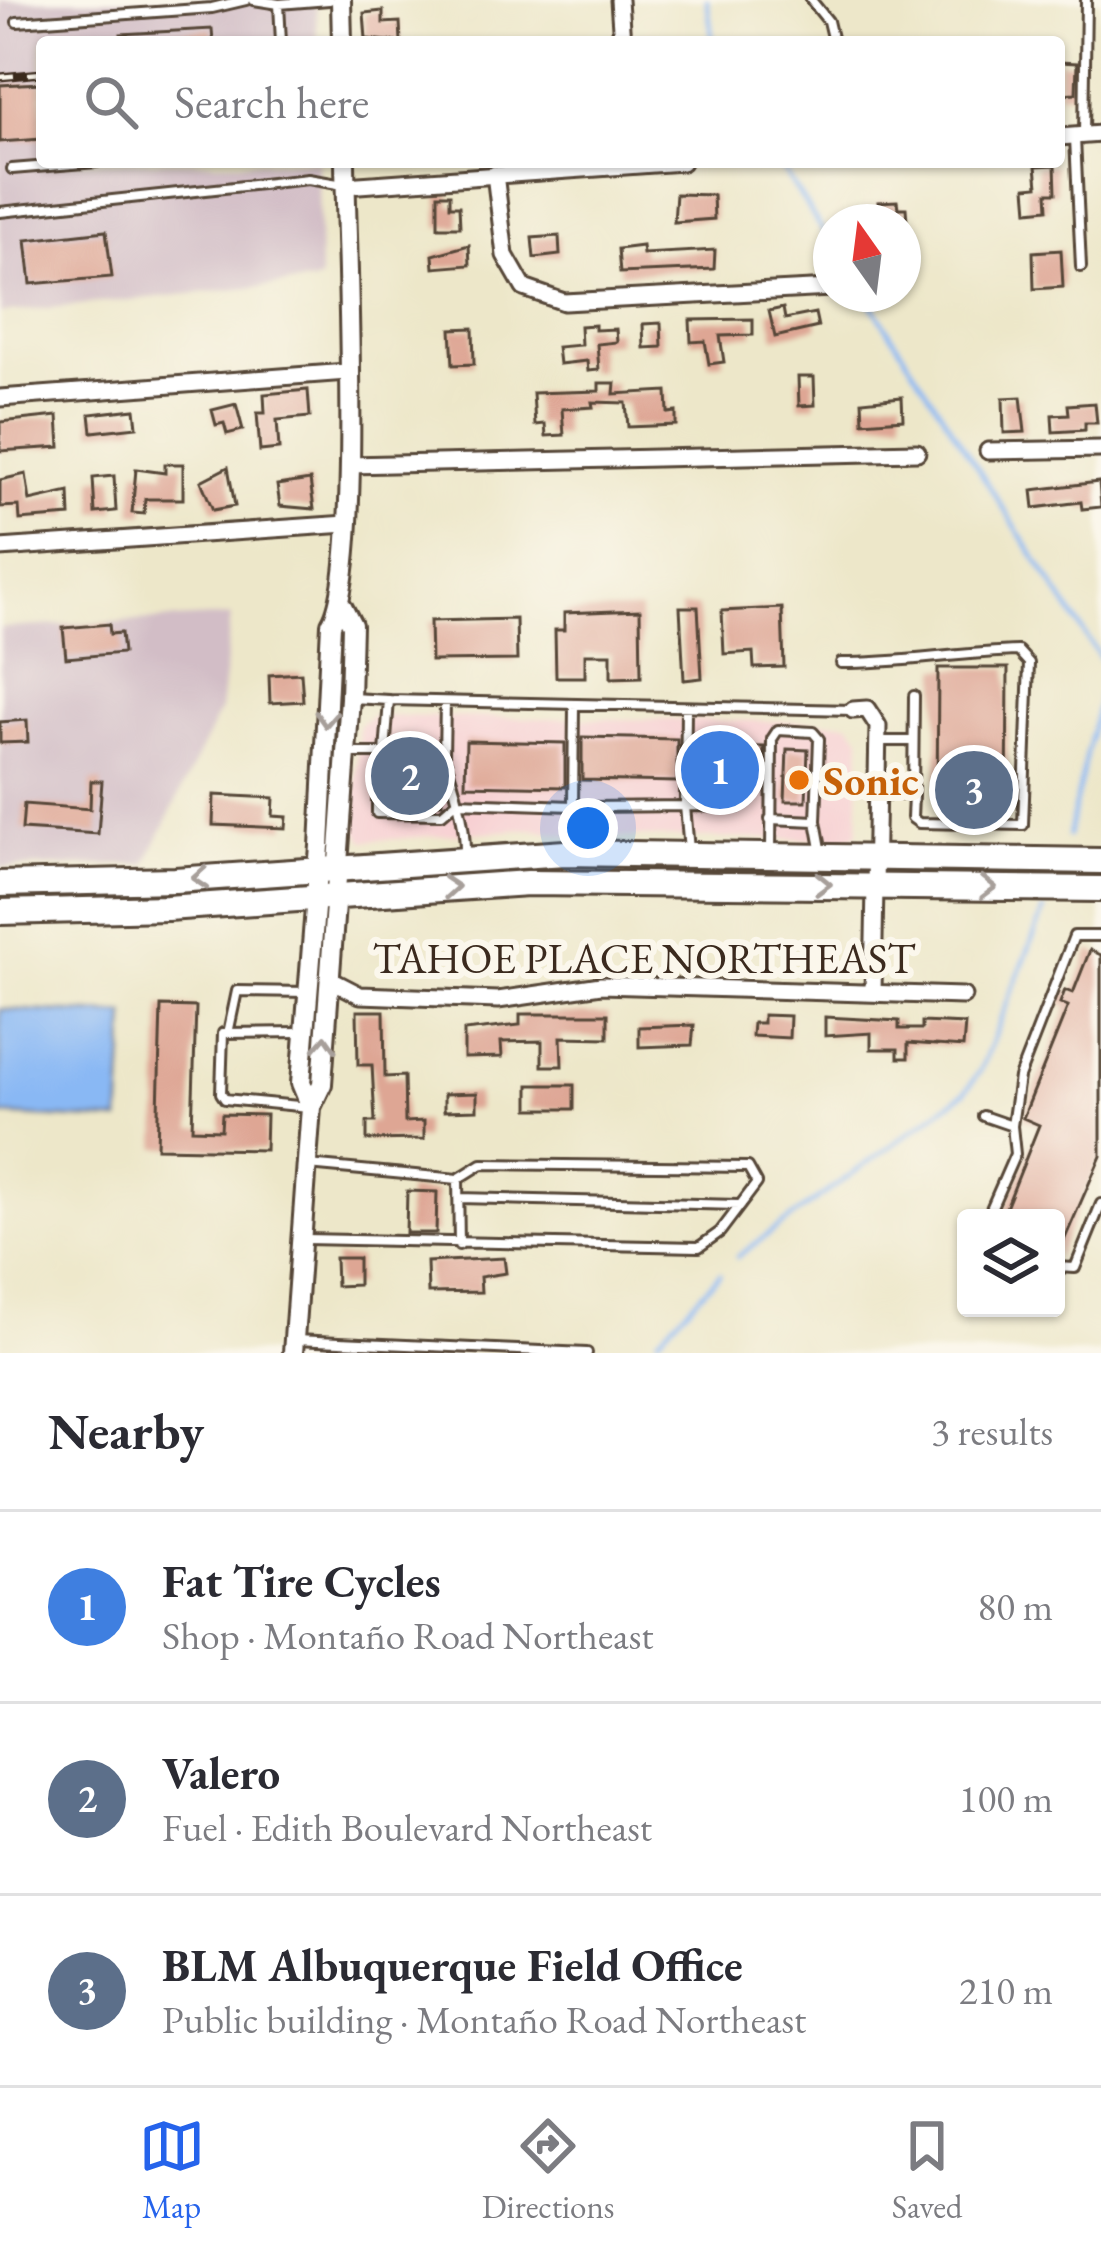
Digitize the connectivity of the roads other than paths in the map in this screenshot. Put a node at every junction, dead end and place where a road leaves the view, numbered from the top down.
1 (250, 0) edge
2 (329, 0) edge
3 (341, 0) edge
4 (619, 0) edge
5 (811, 0) edge
6 (1086, 0) edge
7 (279, 4) junction
8 (17, 22) dead end
9 (281, 36) edge
10 (342, 36) edge
11 (622, 36) edge
12 (832, 36) edge
13 (1080, 136) edge
14 (36, 167) edge
15 (344, 168) edge
16 (578, 168) edge
17 (12, 169) dead end
18 (495, 174) junction
19 (345, 186) junction
20 (0, 212) edge
21 (1081, 267) dead end
22 (813, 289) edge
23 (346, 372) junction
24 (0, 398) edge
25 (1101, 448) edge
26 (988, 451) dead end
27 (917, 452) dead end
28 (349, 465) junction
29 (347, 524) junction
30 (0, 548) edge
31 (342, 606) junction
32 (841, 663) dead end
33 (914, 696) dead end
34 (350, 698) junction
35 (388, 700) junction
36 (445, 702) junction
37 (574, 705) junction
38 (686, 707) junction
39 (853, 710) joint
40 (879, 741) junction
41 (914, 741) junction
42 (347, 753) junction
43 (385, 754) junction
44 (444, 756) junction
45 (878, 795) junction
46 (913, 795) junction
47 (456, 802) junction
48 (685, 806) junction
49 (738, 807) dead end
50 (770, 819) junction
51 (815, 821) junction
52 (590, 853) junction
53 (688, 854) junction
54 (771, 855) junction
55 (822, 856) junction
56 (465, 857) junction
57 (876, 857) junction
58 (1101, 861) edge
59 (327, 868) junction
60 (110, 883) junction
61 (0, 884) edge
62 (876, 885) junction
63 (1101, 889) edge
64 (324, 897) junction
65 (110, 911) junction
66 (0, 912) edge
67 (1101, 936) edge
68 (329, 979) junction
69 (308, 992) junction
70 (873, 993) junction
71 (963, 996) dead end
72 (229, 1029) junction
73 (305, 1032) junction
74 (311, 1107) junction
75 (983, 1116) dead end
76 (1012, 1126) junction
77 (307, 1165) junction
78 (458, 1179) junction
79 (459, 1198) junction
80 (1101, 1204) edge
81 (740, 1205) junction
82 (991, 1209) edge
83 (301, 1239) junction
84 (459, 1245) junction
85 (1065, 1267) edge
86 (293, 1346) edge
87 (587, 1353) edge

1 - 7 lane
1 - 8 lane
2 - 7 lane
3 - 10 street
4 - 11 street
5 - 12 lane
6 - 13 lane
7 - 9 lane
13 - 21 lane
14 - 17 lane
15 - 19 street
16 - 18 street
18 - 19 street
18 - 22 street
19 - 20 lane
19 - 23 street
23 - 24 street
23 - 28 street
25 - 26 street
27 - 28 street
28 - 29 street
29 - 30 street
29 - 31 street
31 - 34 street
31 -> 59 street
32 - 46 lane
33 - 41 lane
34 - 35 lane
34 - 42 street
35 - 36 lane
35 - 43 lane
36 - 37 lane
36 - 44 lane
37 - 38 lane
37 - 47 lane
38 - 39 lane
38 - 48 lane
39 - 40 street
40 - 41 lane
40 - 45 street
41 - 46 lane
42 - 43 lane
42 - 59 street
43 - 44 lane
43 - 47 lane
44 - 47 lane
45 - 46 lane
45 - 57 street
47 - 56 lane
48 - 49 lane
48 - 52 lane
48 - 53 lane
50 - 51 lane
50 - 51 lane
50 - 54 lane
51 - 55 lane
52 - 53 main road
52 - 56 main road
53 - 54 main road
54 - 55 main road
55 - 57 main road
56 - 59 main road
57 - 58 main road
57 - 62 street
59 -> 60 main road
59 - 64 street
60 - 61 main road
60 - 65 lane
62 -> 63 main road
64 -> 62 main road
62 - 70 street
64 - 65 main road
64 - 68 street
64 - 69 street
65 - 66 main road
67 - 76 lane
68 - 70 street, TAHOE PLACE NORTHEAST
74 -> 68 street
69 - 72 lane
69 - 73 street
70 - 71 street, TAHOE PLACE NORTHEAST
72 - 73 lane
72 - 74 lane
73 - 74 street
74 - 77 street
75 - 76 lane
76 - 82 lane
77 - 78 lane
77 - 83 street
78 - 79 lane
78 - 81 lane
79 - 81 lane
79 - 84 lane
80 - 85 lane
81 - 84 lane
83 - 84 lane
83 - 86 street
86 - 87 lane

